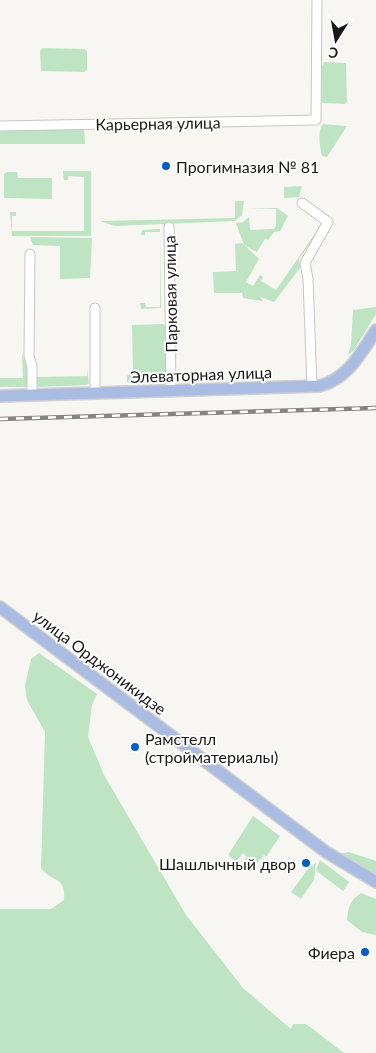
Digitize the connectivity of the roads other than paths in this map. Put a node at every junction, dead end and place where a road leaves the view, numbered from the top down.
1 (317, 0) edge
2 (0, 126) edge
3 (302, 203) dead end
4 (169, 227) dead end
5 (30, 254) dead end
6 (95, 308) dead end
7 (376, 330) edge
8 (312, 387) junction
9 (171, 391) junction
10 (95, 393) junction
11 (32, 395) junction
12 (0, 396) edge
13 (0, 607) edge
14 (376, 882) edge

1 - 2 street, Карьерная улица
3 - 8 street
4 - 9 street, Парковая улица
5 - 11 street
6 - 10 street
7 - 8 main road, Элеваторная улица
8 - 9 main road, Элеваторная улица
9 - 10 main road, Элеваторная улица
10 - 11 main road, Элеваторная улица
11 - 12 main road, Элеваторная улица
13 - 14 main road, улица Орджоникидзе

